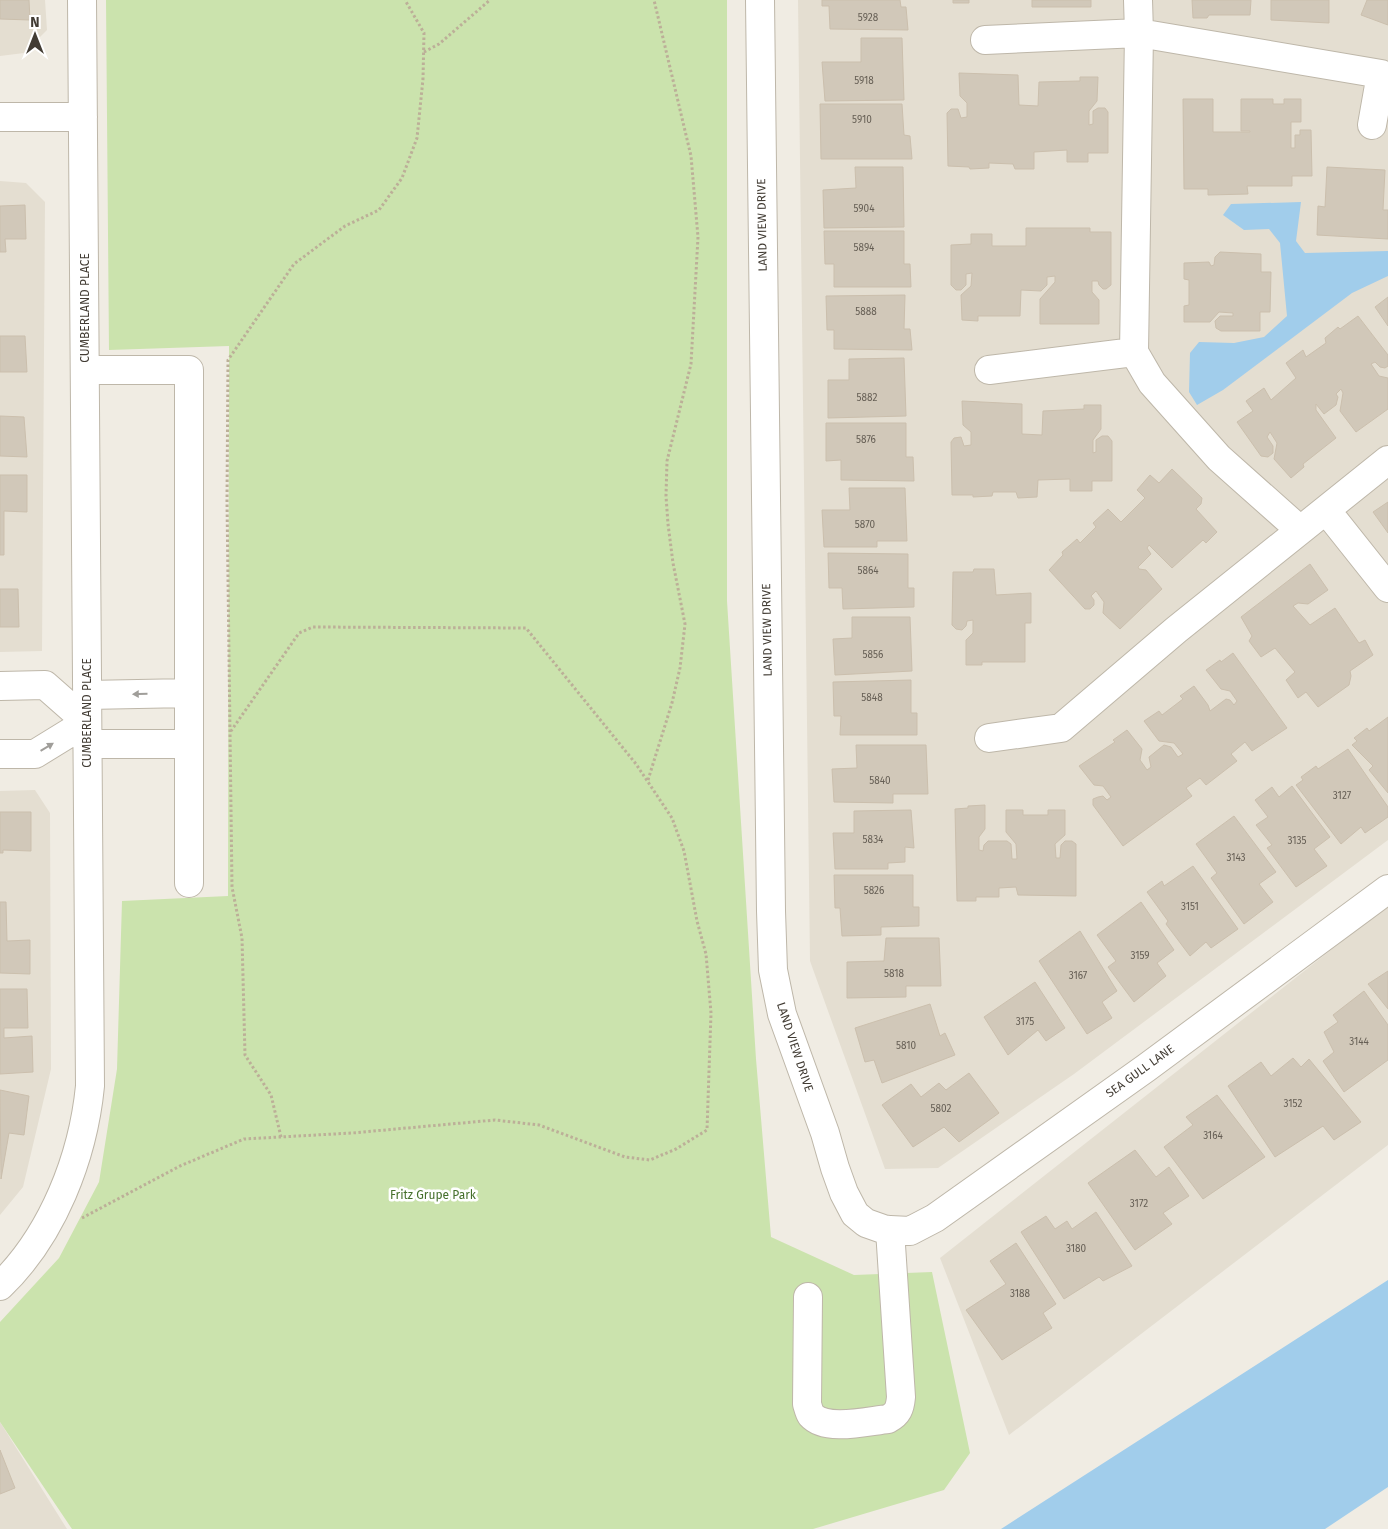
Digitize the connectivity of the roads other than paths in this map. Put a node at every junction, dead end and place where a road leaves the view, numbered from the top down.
1 (82, 0) edge
2 (760, 0) edge
3 (1138, 0) edge
4 (1139, 33) junction
5 (985, 40) dead end
6 (0, 117) edge
7 (83, 117) junction
8 (1372, 125) dead end
9 (1134, 352) junction
10 (85, 370) junction
11 (989, 370) dead end
12 (1388, 460) edge
13 (1326, 510) junction
14 (1300, 530) junction
15 (1388, 588) edge
16 (0, 686) edge
17 (189, 693) junction
18 (87, 695) junction
19 (87, 733) junction
20 (989, 738) dead end
21 (189, 744) junction
22 (0, 754) edge
23 (190, 883) dead end
24 (1388, 889) edge
25 (886, 1230) junction
26 (0, 1286) edge
27 (808, 1297) dead end

1 - 7 street, CUMBERLAND PLACE
2 - 25 street, LAND VIEW DRIVE
3 - 4 street
4 - 5 street
4 - 8 street
4 - 9 street
6 - 7 street
7 - 10 street, CUMBERLAND PLACE
9 - 11 street
9 - 14 street
10 - 17 street
10 - 18 street, CUMBERLAND PLACE
12 - 13 street
13 - 14 street
13 - 15 street
14 - 20 street
16 - 19 street
17 -> 18 street
17 - 21 street
18 - 19 street, CUMBERLAND PLACE
19 - 21 street
22 -> 19 street
19 - 26 street, CUMBERLAND PLACE
21 - 23 street
24 - 25 street, SEA GULL LANE
25 - 27 street

